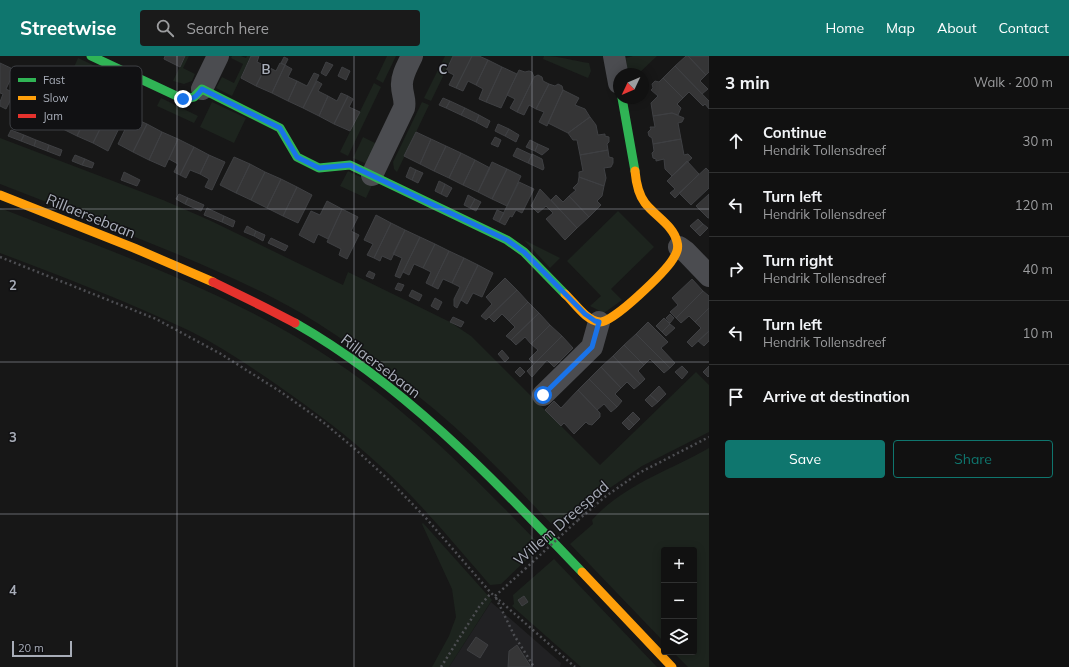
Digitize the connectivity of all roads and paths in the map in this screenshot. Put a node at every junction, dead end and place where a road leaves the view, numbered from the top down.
1 (92, 56) edge
2 (218, 56) edge
3 (412, 56) edge
4 (614, 56) edge
5 (113, 66) edge
6 (616, 68) edge
7 (142, 80) edge
8 (202, 89) junction
9 (623, 104) edge
10 (372, 175) junction
11 (0, 195) edge
12 (679, 247) junction
13 (0, 257) edge
14 (709, 276) edge
15 (599, 322) junction
16 (543, 395) dead end
17 (709, 437) edge
18 (491, 593) junction
19 (495, 596) junction
20 (441, 667) edge
21 (534, 667) edge
22 (575, 667) edge
23 (672, 667) edge

1 - 5 street
2 - 8 street
3 - 10 street
4 - 6 street
7 - 8 street
8 - 10 street
9 - 12 street
10 - 15 street
11 - 23 street, Rillaersebaan
12 - 14 street
12 - 15 street
13 - 18 path
15 - 16 street
17 - 19 path, Willem Dreespad, bridge
18 - 19 path
18 - 20 path
19 - 21 path
19 - 22 path

